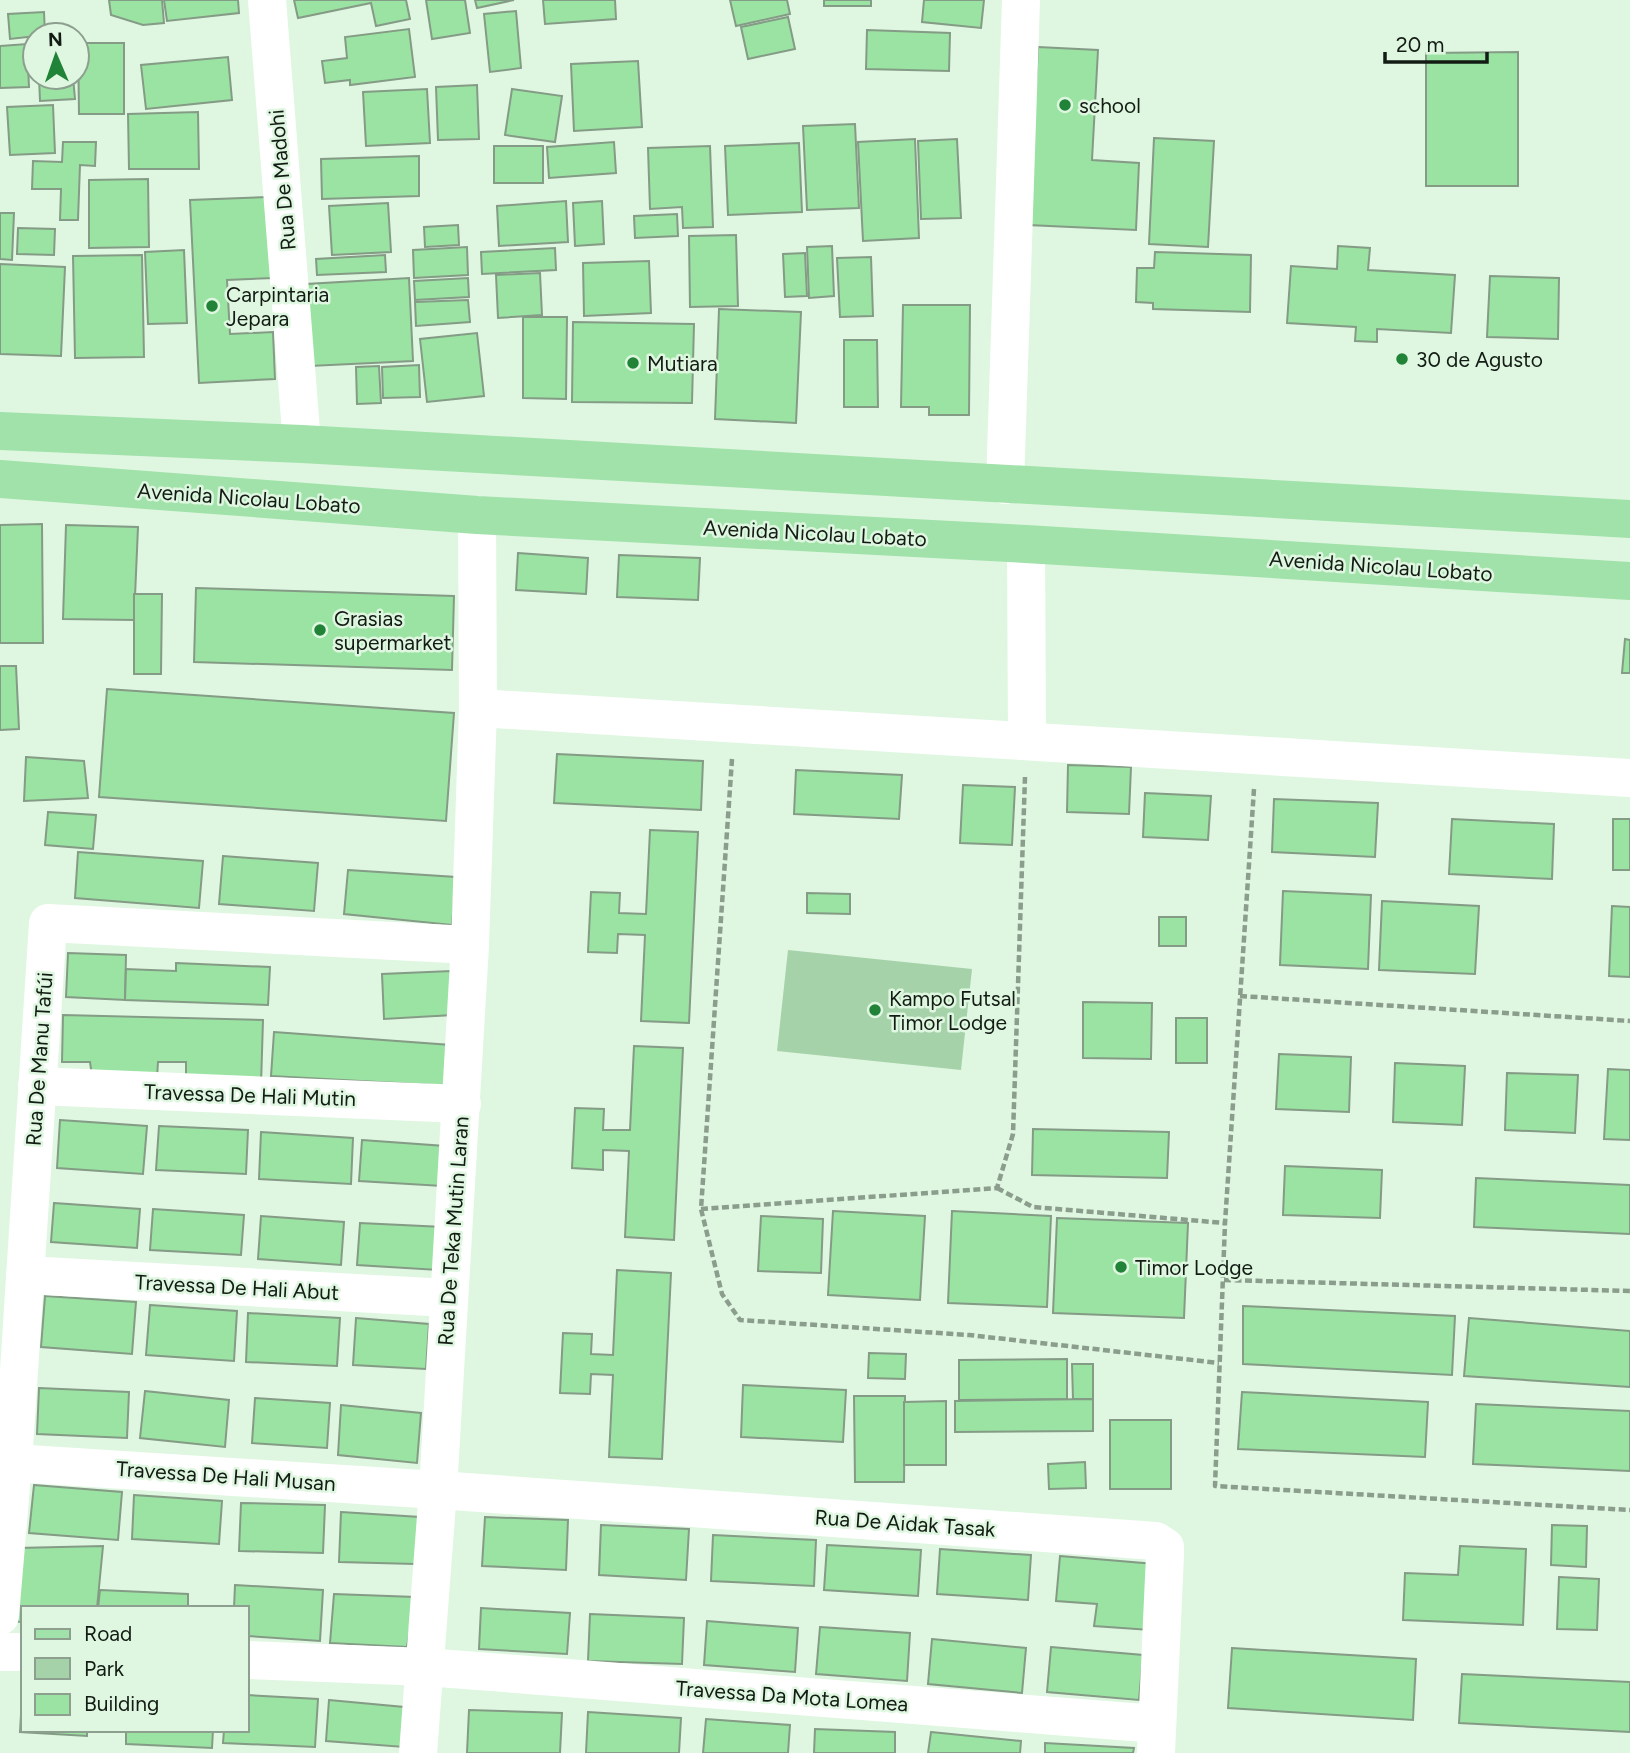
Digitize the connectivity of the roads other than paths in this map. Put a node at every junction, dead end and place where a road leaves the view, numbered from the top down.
1 (267, 0) edge
2 (1021, 0) edge
3 (0, 431) edge
4 (302, 444) junction
5 (0, 480) edge
6 (1005, 485) junction
7 (477, 515) junction
8 (1630, 519) edge
9 (1026, 544) junction
10 (1630, 582) edge
11 (478, 708) junction
12 (1027, 741) junction
13 (1630, 778) edge
14 (470, 946) junction
15 (37, 1086) junction
16 (462, 1104) junction
17 (25, 1275) junction
18 (448, 1298) junction
19 (13, 1463) junction
20 (438, 1490) junction
21 (0, 1616) edge
22 (0, 1651) edge
23 (21, 1652) edge
24 (248, 1660) edge
25 (426, 1667) junction
26 (1157, 1739) edge
27 (418, 1753) edge

1 - 4 street, Rua De Madohi
2 - 6 street
3 - 4 main road
4 - 6 main road
5 - 7 main road, Avenida Nicolau Lobato
6 - 8 main road
7 - 9 main road, Avenida Nicolau Lobato
7 - 11 street, Rua De Teka Mutin Laran
9 - 10 main road, Avenida Nicolau Lobato
9 - 12 street
11 - 12 street
11 - 14 street, Rua De Teka Mutin Laran
12 - 13 street
14 - 15 street, Rua De Manu Tafúi
14 - 16 street, Rua De Teka Mutin Laran
15 - 16 street, Travessa De Hali Mutin
15 - 17 street, Rua De Manu Tafúi
16 - 18 street, Rua De Teka Mutin Laran
17 - 18 street, Travessa De Hali Abut
17 - 19 street, Rua De Manu Tafúi
18 - 20 street, Rua De Teka Mutin Laran
19 - 20 street, Travessa De Hali Musan
19 - 21 street, Rua De Manu Tafúi
20 - 25 street, Rua De Teka Mutin Laran
20 - 26 street, Rua De Aidak Tasak
22 - 23 street
24 - 25 street, Travessa Da Mota Lomea
25 - 26 street, Travessa Da Mota Lomea
25 - 27 street, Rua De Teka Mutin Laran

